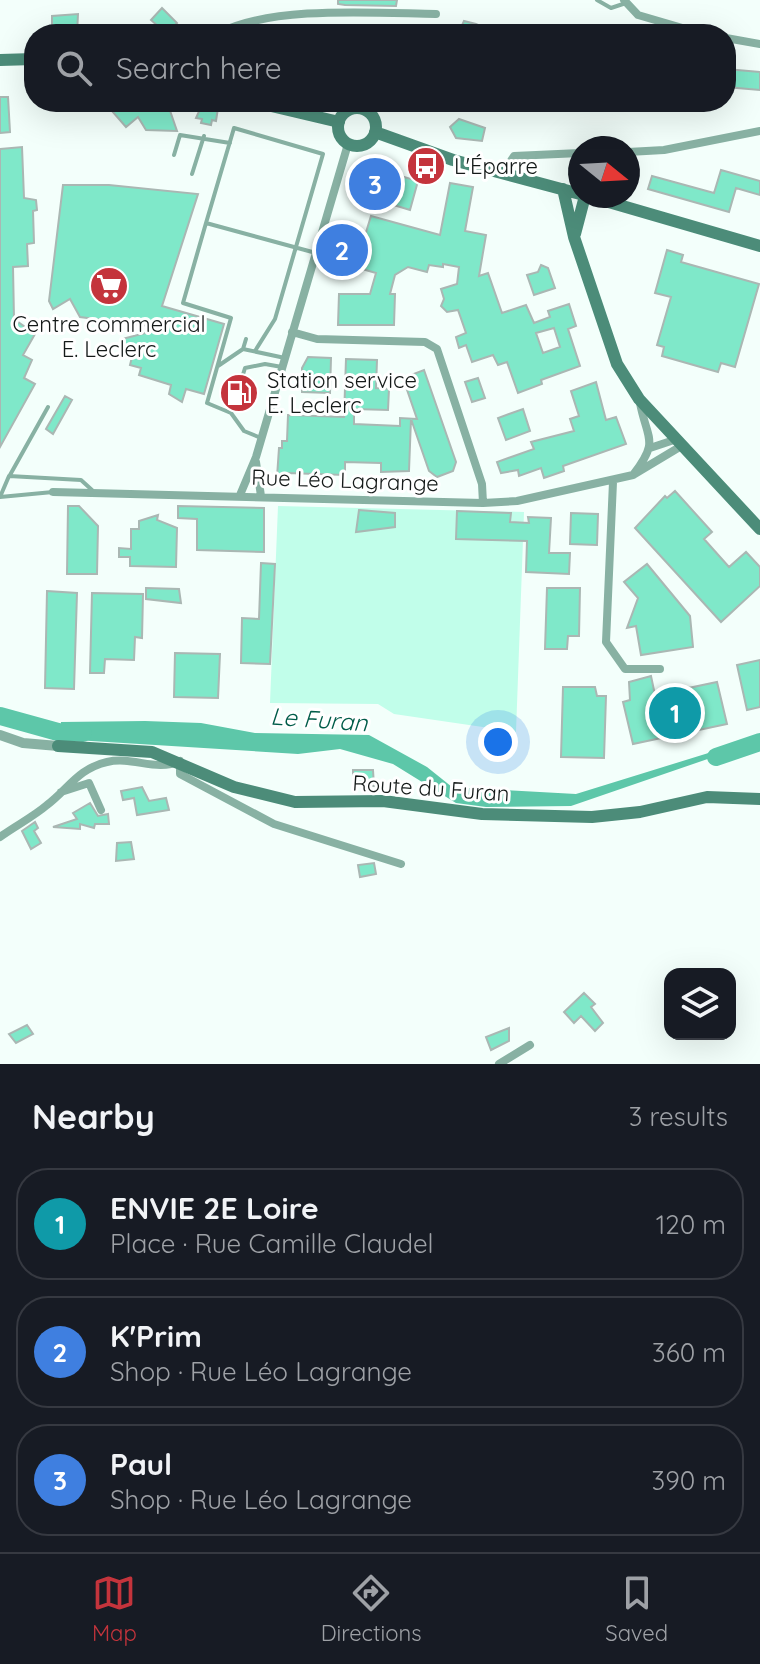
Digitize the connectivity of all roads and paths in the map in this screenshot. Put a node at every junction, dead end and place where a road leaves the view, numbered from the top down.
1 (597, 0) edge
2 (625, 1) edge
3 (436, 14) dead end
4 (252, 24) edge
5 (663, 24) edge
6 (736, 40) edge
7 (760, 44) edge
8 (24, 59) edge
9 (0, 60) edge
10 (297, 112) edge
11 (345, 112) edge
12 (368, 112) edge
13 (339, 122) junction
14 (760, 131) edge
15 (375, 132) junction
16 (204, 136) junction
17 (230, 143) junction
18 (348, 144) junction
19 (640, 151) edge
20 (568, 154) edge
21 (174, 155) dead end
22 (504, 172) junction
23 (192, 174) dead end
24 (563, 189) junction
25 (568, 190) edge
26 (581, 208) edge
27 (629, 208) edge
28 (206, 223) junction
29 (574, 237) junction
30 (760, 246) edge
31 (296, 247) junction
32 (316, 253) junction
33 (292, 332) junction
34 (246, 339) dead end
35 (243, 349) junction
36 (255, 351) junction
37 (283, 362) junction
38 (218, 366) junction
39 (639, 399) junction
40 (48, 407) dead end
41 (231, 413) junction
42 (261, 438) junction
43 (680, 442) junction
44 (650, 448) junction
45 (256, 457) junction
46 (633, 475) junction
47 (9, 476) junction
48 (613, 482) junction
49 (92, 490) junction
50 (53, 492) joint
51 (240, 495) junction
52 (261, 496) junction
53 (0, 497) edge
54 (483, 503) junction
55 (760, 529) edge
56 (660, 669) dead end
57 (0, 735) edge
58 (58, 746) joint
59 (180, 761) junction
60 (60, 792) junction
61 (760, 799) edge
62 (101, 810) dead end
63 (0, 837) edge
64 (401, 864) dead end
65 (530, 1045) dead end
66 (499, 1064) edge

1 - 2 lane
2 - 5 street
3 - 4 street
6 - 7 street
8 - 9 main road
10 - 13 main road
11 - 13 main road
12 - 15 main road
13 - 18 main road
14 - 19 street
15 - 18 main road
15 - 22 main road
16 - 17 lane
16 - 21 lane
16 - 23 lane
17 - 28 lane
17 - 31 lane
18 - 32 street, Rue Léo Lagrange
20 - 22 street
22 - 24 main road
24 - 25 main road
24 - 29 main road
26 - 29 main road
27 - 30 main road
28 - 31 lane
28 - 38 lane
29 - 39 main road
31 - 32 lane
31 - 36 lane
32 - 33 street, Rue Léo Lagrange
33 - 37 street, Rue Léo Lagrange
33 - 54 street
34 - 35 lane
35 - 36 lane
35 - 38 lane
36 - 37 lane
37 - 41 lane
37 - 42 street, Rue Léo Lagrange
38 - 41 lane
39 - 43 main road
39 - 44 street
40 - 47 lane
41 - 42 lane
42 - 45 street, Rue Léo Lagrange
43 - 44 street
43 - 46 street, Rue Léo Lagrange
43 - 55 main road
44 - 46 street
45 - 51 street
45 - 52 street
46 - 48 street, Rue Léo Lagrange
47 - 49 lane
47 - 53 lane
48 - 54 street, Rue Léo Lagrange
48 - 56 street
49 - 50 street, Rue Léo Lagrange
49 - 51 street, Rue Léo Lagrange
50 - 53 lane
51 - 52 street, Rue Léo Lagrange
52 - 54 street, Rue Léo Lagrange
57 - 58 street
58 - 59 main road, Route du Furan
59 - 60 street
59 - 61 main road, Route du Furan
59 - 64 street
60 - 62 street
60 - 63 street
65 - 66 street

